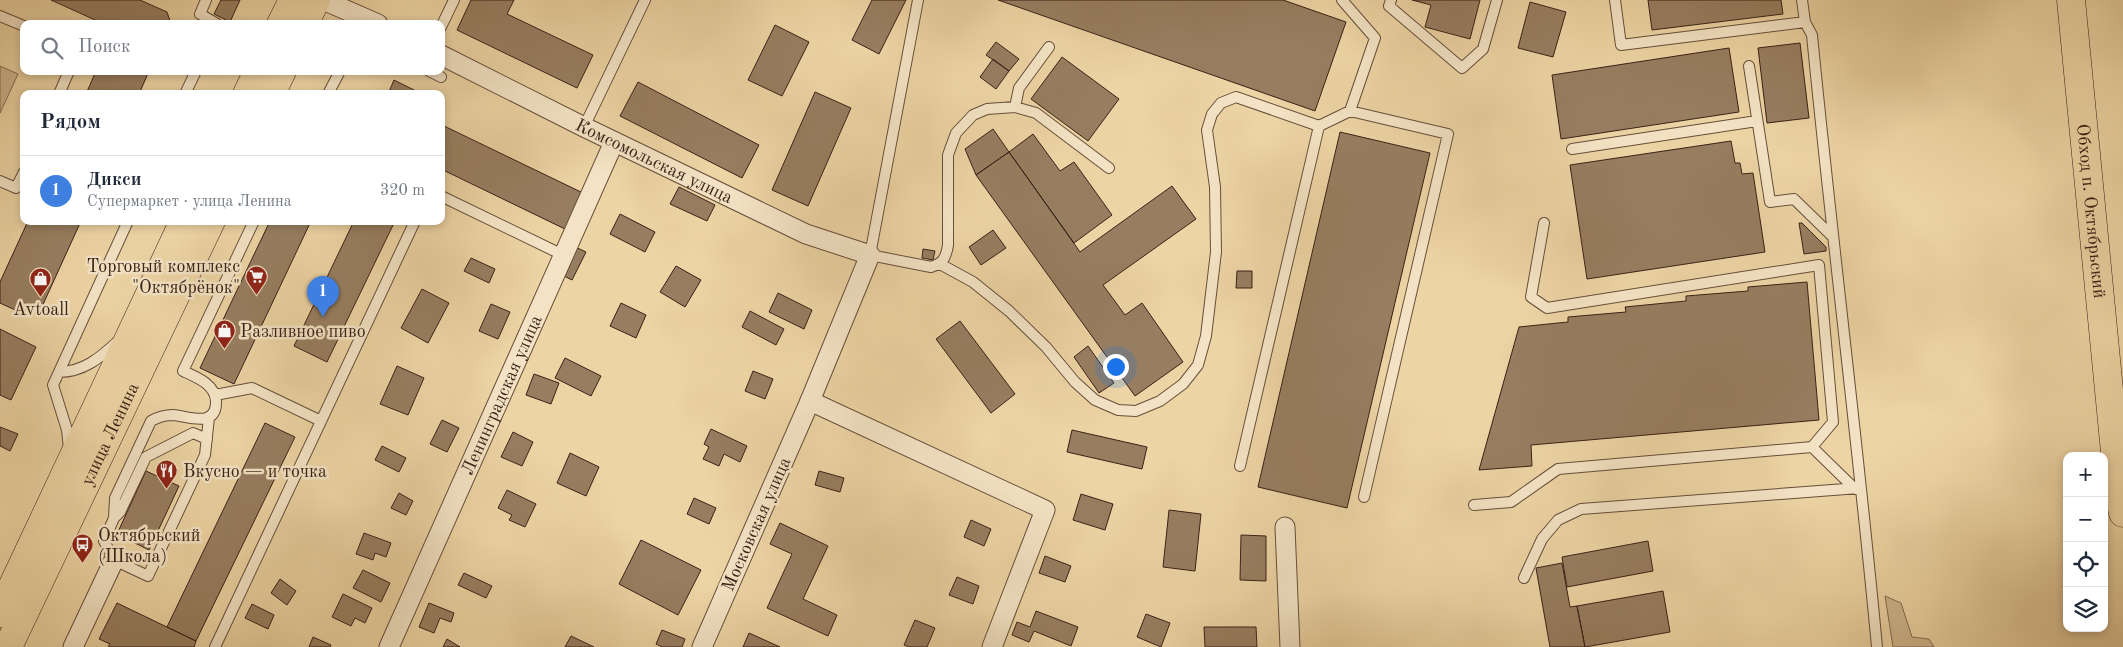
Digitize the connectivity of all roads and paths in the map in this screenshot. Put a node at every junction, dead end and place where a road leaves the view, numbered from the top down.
1 (206, 0) edge
2 (292, 0) edge
3 (316, 0) edge
4 (323, 0) edge
5 (454, 0) edge
6 (644, 0) edge
7 (918, 0) edge
8 (1342, 0) edge
9 (1391, 0) edge
10 (1497, 0) edge
11 (1615, 0) edge
12 (1802, 0) edge
13 (2072, 0) edge
14 (0, 16) edge
15 (210, 20) edge
16 (283, 20) edge
17 (306, 20) edge
18 (365, 20) edge
19 (444, 20) edge
20 (1805, 22) junction
21 (20, 24) edge
22 (1049, 47) dead end
23 (445, 57) edge
24 (1749, 66) dead end
25 (67, 75) edge
26 (194, 75) edge
27 (256, 75) edge
28 (280, 75) edge
29 (338, 75) edge
30 (437, 75) edge
31 (441, 77) dead end
32 (61, 90) edge
33 (188, 90) edge
34 (249, 90) edge
35 (273, 90) edge
36 (330, 90) edge
37 (1015, 107) junction
38 (1350, 111) junction
39 (1757, 121) junction
40 (1319, 126) junction
41 (584, 127) junction
42 (614, 142) junction
43 (1572, 149) dead end
44 (1109, 168) dead end
45 (20, 180) edge
46 (0, 181) edge
47 (445, 198) edge
48 (1544, 223) dead end
49 (126, 225) edge
50 (182, 225) edge
51 (209, 225) edge
52 (252, 225) edge
53 (412, 225) edge
54 (1832, 236) junction
55 (563, 255) junction
56 (870, 255) junction
57 (940, 264) junction
58 (134, 325) junction
59 (59, 372) junction
60 (215, 396) junction
61 (810, 401) junction
62 (209, 417) junction
63 (321, 421) junction
64 (206, 439) junction
65 (1812, 447) junction
66 (68, 466) junction
67 (1240, 466) dead end
68 (1859, 488) junction
69 (1364, 497) dead end
70 (1474, 506) dead end
71 (2123, 513) edge
72 (114, 518) junction
73 (1285, 527) dead end
74 (114, 560) junction
75 (1524, 578) dead end
76 (0, 613) edge
77 (8, 647) edge
78 (73, 647) edge
79 (214, 647) edge
80 (389, 647) edge
81 (702, 647) edge
82 (992, 647) edge
83 (1290, 647) edge
84 (1877, 647) edge

1 - 15 lane
2 - 16 main road
3 - 17 main road
4 - 18 street
5 - 19 lane
6 - 41 lane
7 - 56 lane
8 - 38 lane
9 - 10 lane
11 - 20 lane
12 - 20 lane
13 - 71 main road, Обход п. Октябрьский
14 - 21 lane
20 - 54 lane
22 - 37 lane
23 - 41 street, Комсомольская улица
24 - 39 lane
25 - 32 lane
26 - 33 lane
27 - 34 main road
28 - 35 main road
29 - 36 lane
30 - 31 lane
37 - 44 lane
37 - 57 lane
38 - 40 lane
38 - 69 lane
39 - 43 lane
39 - 54 lane
40 - 57 lane
40 - 67 lane
41 - 42 street, Комсомольская улица
42 - 55 street, Ленинградская улица
42 - 56 street, Комсомольская улица
45 - 46 lane
47 - 55 lane
48 - 65 lane
49 - 59 lane
50 - 58 main road, улица Ленина
51 - 77 main road, улица Ленина
52 - 60 lane
53 - 63 lane
54 - 68 lane
55 - 80 street, Ленинградская улица
56 - 57 lane
56 - 61 street, Московская улица
58 - 59 lane
58 - 66 main road, улица Ленина
59 - 66 lane
60 - 62 lane
60 - 63 lane
61 - 81 street, Московская улица
61 - 82 street
62 - 64 lane
62 - 72 lane
63 - 79 lane
64 - 72 lane
64 - 74 lane
65 - 68 lane
65 - 70 lane
66 - 76 main road, улица Ленина
68 - 75 lane
68 - 84 lane
72 - 74 lane
73 - 83 street
74 - 78 street

